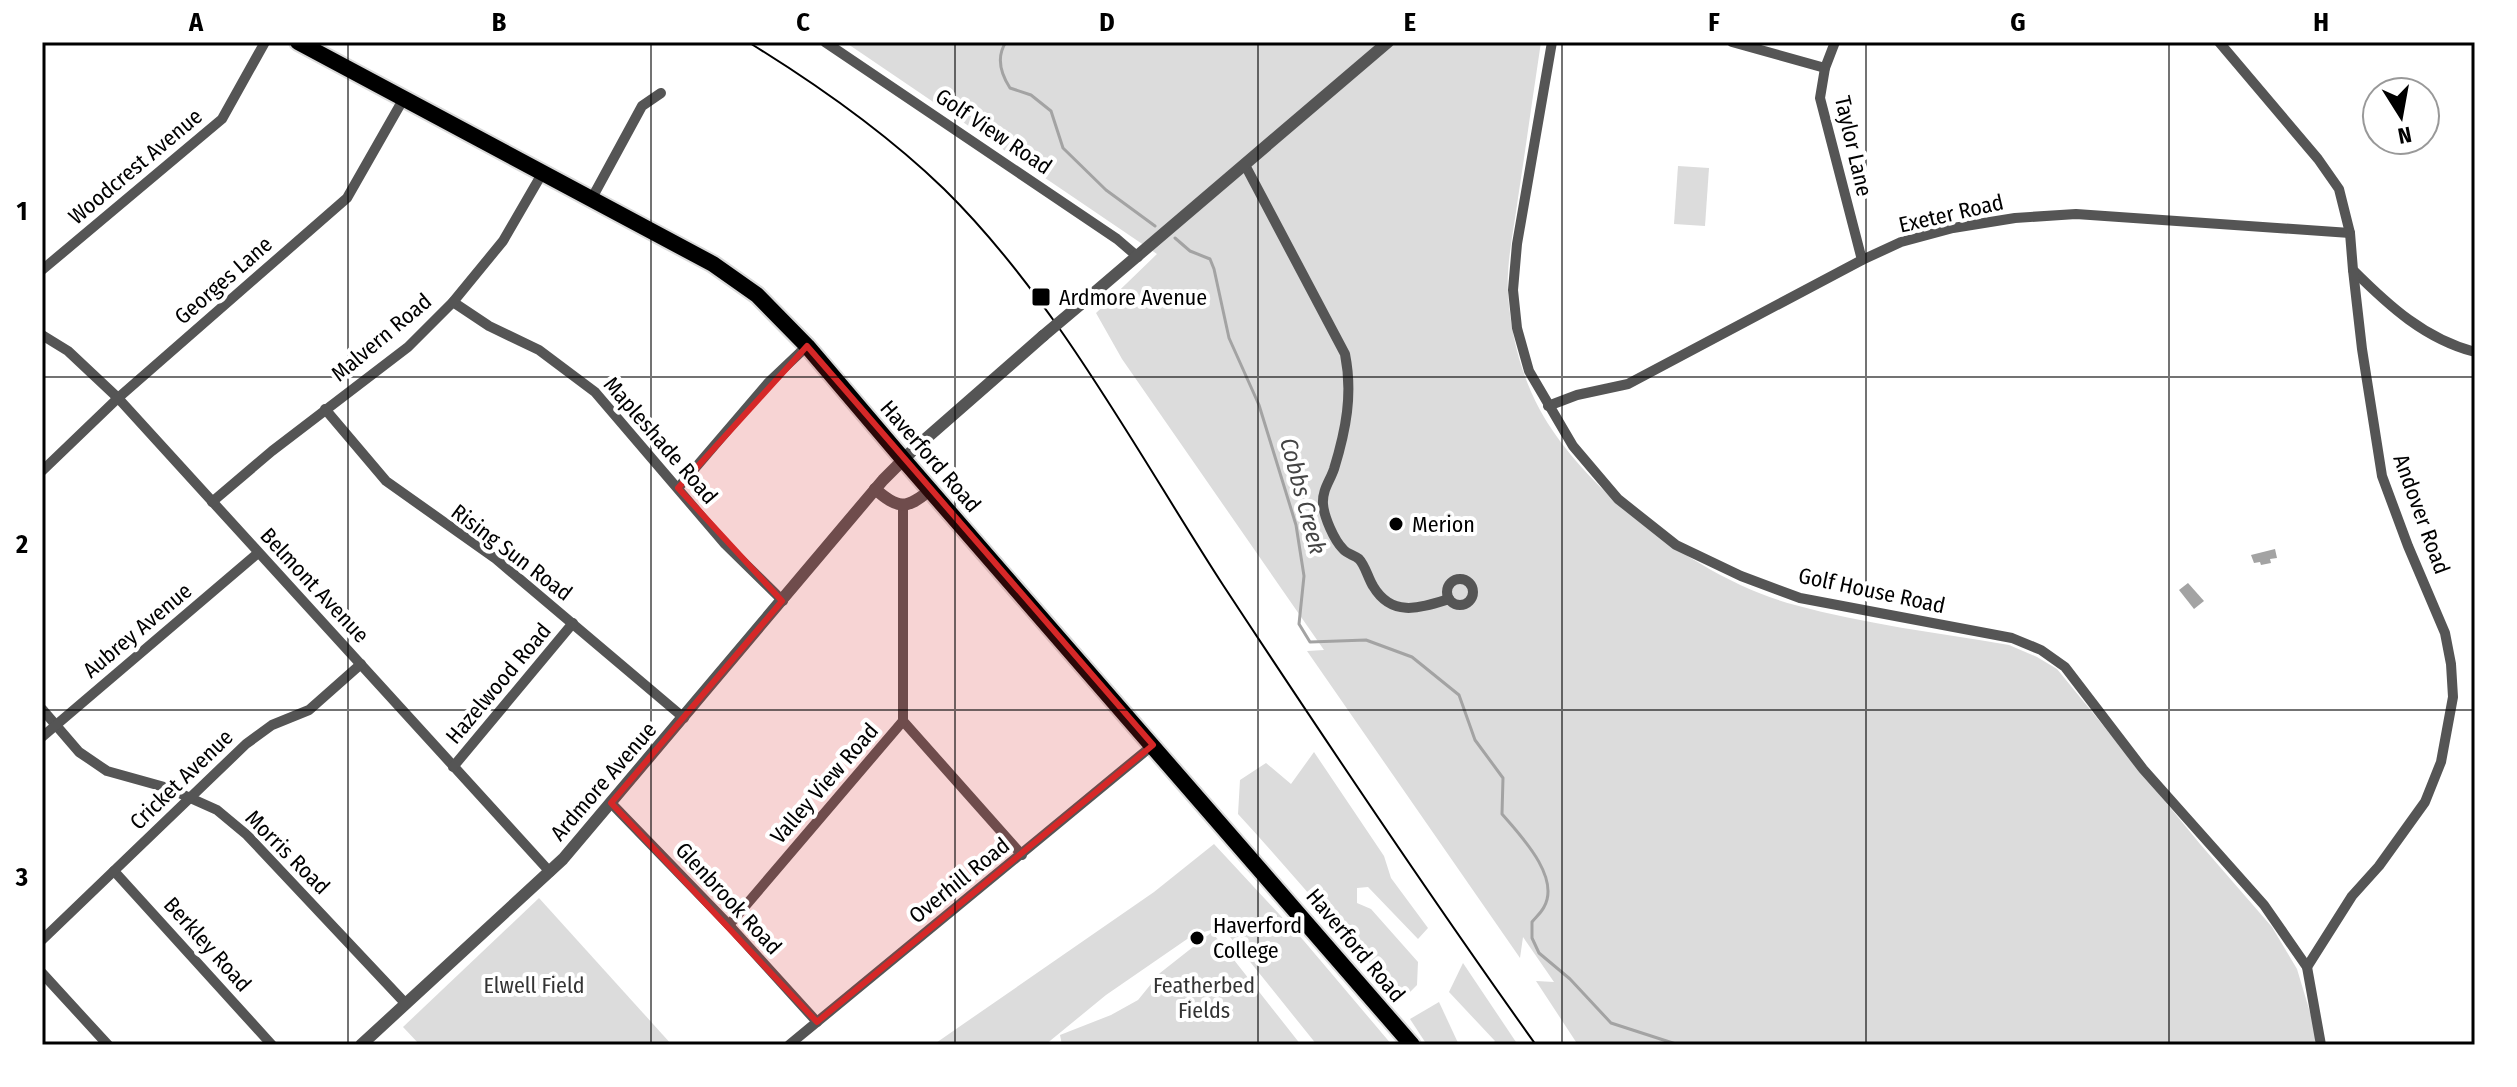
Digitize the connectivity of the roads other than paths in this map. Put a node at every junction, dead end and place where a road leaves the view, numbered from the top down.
1 (265, 42) edge
2 (298, 42) edge
3 (825, 42) edge
4 (1388, 42) edge
5 (1552, 42) edge
6 (1732, 42) edge
7 (1835, 42) edge
8 (2219, 42) edge
9 (1825, 68) junction
10 (661, 93) dead end
11 (404, 98) junction
12 (1245, 165) junction
13 (543, 172) junction
14 (592, 198) junction
15 (2350, 233) junction
16 (1138, 257) junction
17 (1862, 260) junction
18 (42, 270) edge
19 (2353, 270) junction
20 (453, 302) junction
21 (42, 335) edge
22 (807, 346) junction
23 (2475, 352) edge
24 (118, 398) junction
25 (1548, 406) junction
26 (325, 409) junction
27 (903, 459) junction
28 (42, 471) edge
29 (678, 488) junction
30 (875, 489) junction
31 (930, 490) junction
32 (212, 502) junction
33 (903, 505) junction
34 (258, 553) junction
35 (1449, 599) dead end
36 (783, 601) junction
37 (573, 623) junction
38 (361, 664) junction
39 (42, 709) edge
40 (684, 718) junction
41 (903, 721) junction
42 (56, 725) junction
43 (42, 737) edge
44 (1153, 745) junction
45 (453, 767) junction
46 (192, 798) junction
47 (611, 803) junction
48 (1022, 855) junction
49 (114, 871) junction
50 (550, 872) junction
51 (729, 925) junction
52 (42, 940) edge
53 (2307, 967) junction
54 (42, 973) edge
55 (406, 1004) junction
56 (817, 1022) junction
57 (108, 1045) edge
58 (272, 1045) edge
59 (361, 1045) edge
60 (789, 1045) edge
61 (1412, 1045) edge
62 (2321, 1045) edge

1 - 18 street, Woodcrest Avenue
2 - 11 main road, Haverford Road
3 - 16 street, Golf View Road
4 - 12 street, Ardmore Avenue
5 - 25 street, Golf House Road
6 - 9 street
7 - 9 street, Taylor Lane
8 - 15 street, Andover Road
9 - 17 street, Taylor Lane
10 - 14 street
11 - 13 main road, Haverford Road
11 - 24 street, Georges Lane
12 - 16 street, Ardmore Avenue
12 - 35 street
13 - 14 main road, Haverford Road
13 - 20 street, Malvern Road
14 - 22 main road, Haverford Road
15 - 17 street, Exeter Road
15 - 19 street, Andover Road
16 - 27 street, Ardmore Avenue, bridge
17 - 25 street, Exeter Road
19 - 23 street
19 - 53 street, Andover Road
20 - 26 street, Malvern Road
20 - 29 street, Mapleshade Road
21 - 24 street, Belmont Avenue
22 - 27 main road, Haverford Road
22 - 29 street
24 - 28 street, Georges Lane
24 - 32 street, Belmont Avenue
25 - 53 street, Golf House Road
26 - 32 street, Malvern Road
26 - 37 street, Rising Sun Road
27 - 30 street, Ardmore Avenue
27 - 31 main road, Haverford Road
29 - 36 street, Mapleshade Road
30 - 33 street
30 - 36 street, Ardmore Avenue
31 - 33 street
31 - 44 main road, Haverford Road
32 - 34 street, Belmont Avenue
33 - 41 street, Valley View Road
34 - 38 street, Belmont Avenue
34 - 42 street, Aubrey Avenue
36 - 40 street, Ardmore Avenue
37 - 40 street, Rising Sun Road
37 - 45 street, Hazelwood Road
38 - 45 street, Belmont Avenue
38 - 46 street, Cricket Avenue
39 - 42 street, Morris Road
40 - 47 street, Ardmore Avenue
41 - 48 street
41 - 51 street, Valley View Road
42 - 43 street, Aubrey Avenue
42 - 46 street, Morris Road
44 - 48 street, Overhill Road
44 - 61 main road, Haverford Road
45 - 50 street, Belmont Avenue
46 - 49 street, Cricket Avenue
46 - 55 street, Morris Road
47 - 50 street, Ardmore Avenue
47 - 51 street, Glenbrook Road
48 - 56 street, Overhill Road
49 - 52 street, Cricket Avenue
49 - 58 street, Berkley Road
50 - 55 street, Ardmore Avenue
51 - 56 street, Glenbrook Road
53 - 62 street, Golf House Road
54 - 57 street
55 - 59 street, Ardmore Avenue
56 - 60 street, Overhill Road

